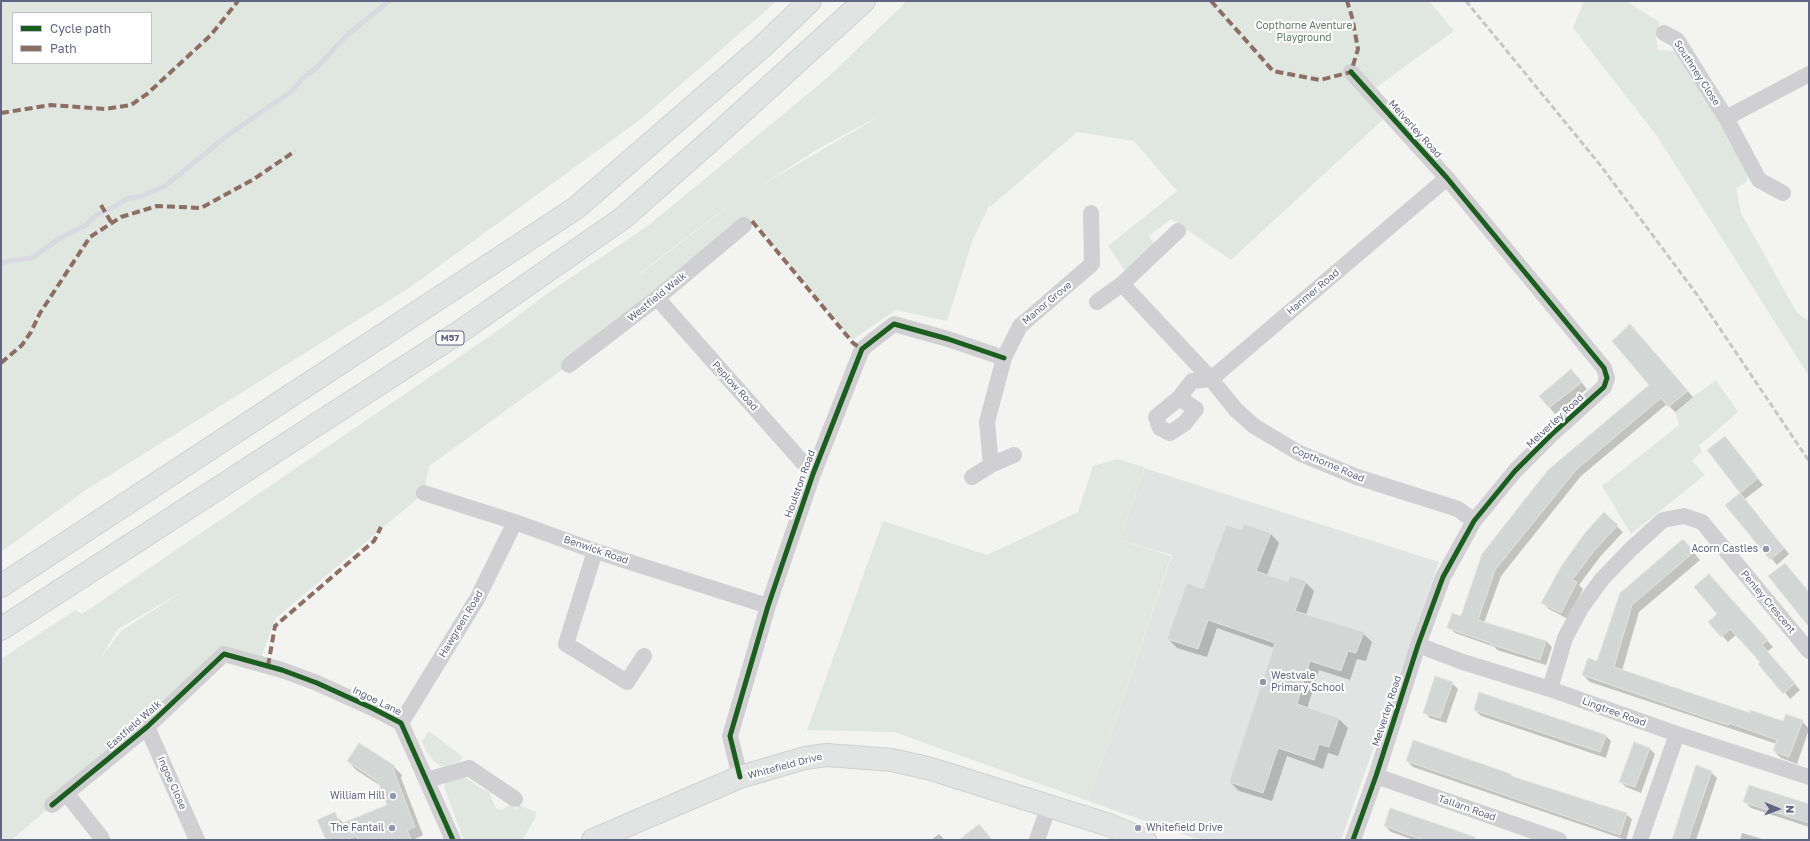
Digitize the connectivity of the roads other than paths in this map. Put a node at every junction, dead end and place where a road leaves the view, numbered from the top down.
1 (810, 1) edge
2 (864, 1) edge
3 (1664, 33) dead end
4 (1351, 72) dead end
5 (1809, 74) edge
6 (1726, 118) junction
7 (1447, 178) junction
8 (1783, 193) dead end
9 (1091, 213) dead end
10 (744, 225) dead end
11 (1178, 231) dead end
12 (1122, 284) junction
13 (657, 298) junction
14 (1097, 302) dead end
15 (1004, 358) junction
16 (569, 365) dead end
17 (1211, 379) junction
18 (1179, 398) dead end
19 (1014, 455) dead end
20 (991, 465) junction
21 (812, 474) junction
22 (972, 477) dead end
23 (424, 493) dead end
24 (1474, 521) junction
25 (515, 522) junction
26 (595, 551) junction
27 (1, 586) edge
28 (768, 606) junction
29 (1, 629) edge
30 (1418, 645) junction
31 (1809, 651) edge
32 (224, 654) joint
33 (644, 656) dead end
34 (1550, 689) junction
35 (401, 723) junction
36 (147, 727) junction
37 (1677, 734) junction
38 (1808, 772) edge
39 (1376, 776) junction
40 (740, 777) junction
41 (427, 780) junction
42 (66, 793) junction
43 (515, 799) dead end
44 (52, 805) dead end
45 (1049, 806) junction
46 (102, 840) edge
47 (197, 840) edge
48 (453, 840) edge
49 (593, 840) edge
50 (1037, 840) edge
51 (1144, 840) edge
52 (1353, 840) edge
53 (1559, 840) edge
54 (1640, 840) edge

1 - 27 main road
2 - 29 main road, M57
3 - 6 street, Southney Close
4 - 7 street, Melverley Road
5 - 6 street
6 - 8 street, Southney Close
7 - 17 street, Hanmer Road
7 - 24 street, Melverley Road
9 - 15 street, Manor Grove
10 - 13 street, Westfield Walk
11 - 12 street
12 - 14 street
12 - 17 street, Copthorne Road
13 - 16 street, Westfield Walk
13 - 21 street, Peplow Road
15 - 20 street, Manor Grove
15 - 21 street, Houlston Road
17 - 18 street
17 - 24 street, Copthorne Road
19 - 20 street
20 - 22 street
21 - 28 street, Houlston Road
23 - 25 street, Benwick Road
24 - 30 street, Melverley Road
25 - 26 street, Benwick Road
25 - 35 street, Hawgreen Road
26 - 28 street, Benwick Road
26 - 33 street
28 - 40 street, Houlston Road
30 - 34 street, Lingtree Road
30 - 39 street, Melverley Road
31 - 34 street, Penley Crescent
32 - 35 street, Ingoe Lane
32 - 36 street, Eastfield Walk
34 - 37 street, Lingtree Road
35 - 41 street, Ingoe Lane
36 - 42 street, Eastfield Walk
36 - 47 street, Ingoe Close
37 - 38 street, Lingtree Road
37 - 54 street
39 - 52 street, Melverley Road
39 - 53 street, Tallarn Road
40 - 45 main road, Whitefield Drive
40 - 49 main road, Whitefield Drive
41 - 43 street
41 - 48 street, Ingoe Lane
42 - 44 street, Eastfield Walk
42 - 46 street
45 - 50 street
45 - 51 main road, Whitefield Drive

